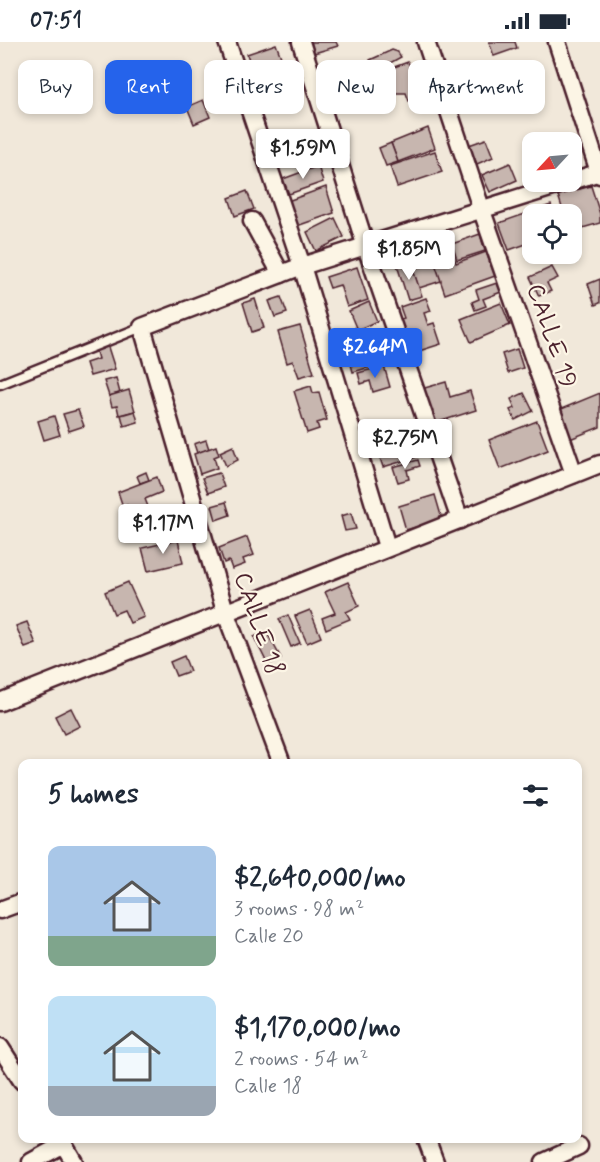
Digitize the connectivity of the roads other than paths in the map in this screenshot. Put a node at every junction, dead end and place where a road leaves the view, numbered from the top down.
1 (227, 42) edge
2 (301, 42) edge
3 (426, 42) edge
4 (557, 42) edge
5 (600, 173) edge
6 (582, 178) edge
7 (534, 192) edge
8 (481, 208) junction
9 (252, 221) dead end
10 (366, 247) junction
11 (302, 266) junction
12 (281, 274) junction
13 (142, 327) junction
14 (0, 384) edge
15 (600, 464) edge
16 (574, 474) junction
17 (460, 520) junction
18 (387, 547) junction
19 (225, 611) junction
20 (0, 702) edge
21 (280, 759) edge
22 (18, 903) edge
23 (0, 910) edge
24 (0, 1047) edge
25 (18, 1075) edge
26 (59, 1143) edge
27 (63, 1143) edge
28 (428, 1143) edge
29 (579, 1146) dead end
30 (32, 1162) edge
31 (74, 1162) edge
32 (435, 1162) edge
33 (544, 1162) edge

1 - 11 street
2 - 10 street
3 - 8 street, CALLE 19
4 - 5 street
5 - 6 street
7 - 8 street
8 - 10 street
8 - 16 street, CALLE 19
9 - 12 street
10 - 11 street
10 - 17 street
11 - 12 street
11 - 18 street
12 - 13 street
13 - 14 lane
13 - 19 street, CALLE 18
15 - 16 street
16 - 17 street
17 - 18 street
18 - 19 street
19 - 20 street
19 - 21 street, CALLE 18
22 - 23 street
24 - 25 street
26 - 30 street
27 - 31 street
28 - 32 street
29 - 33 street

